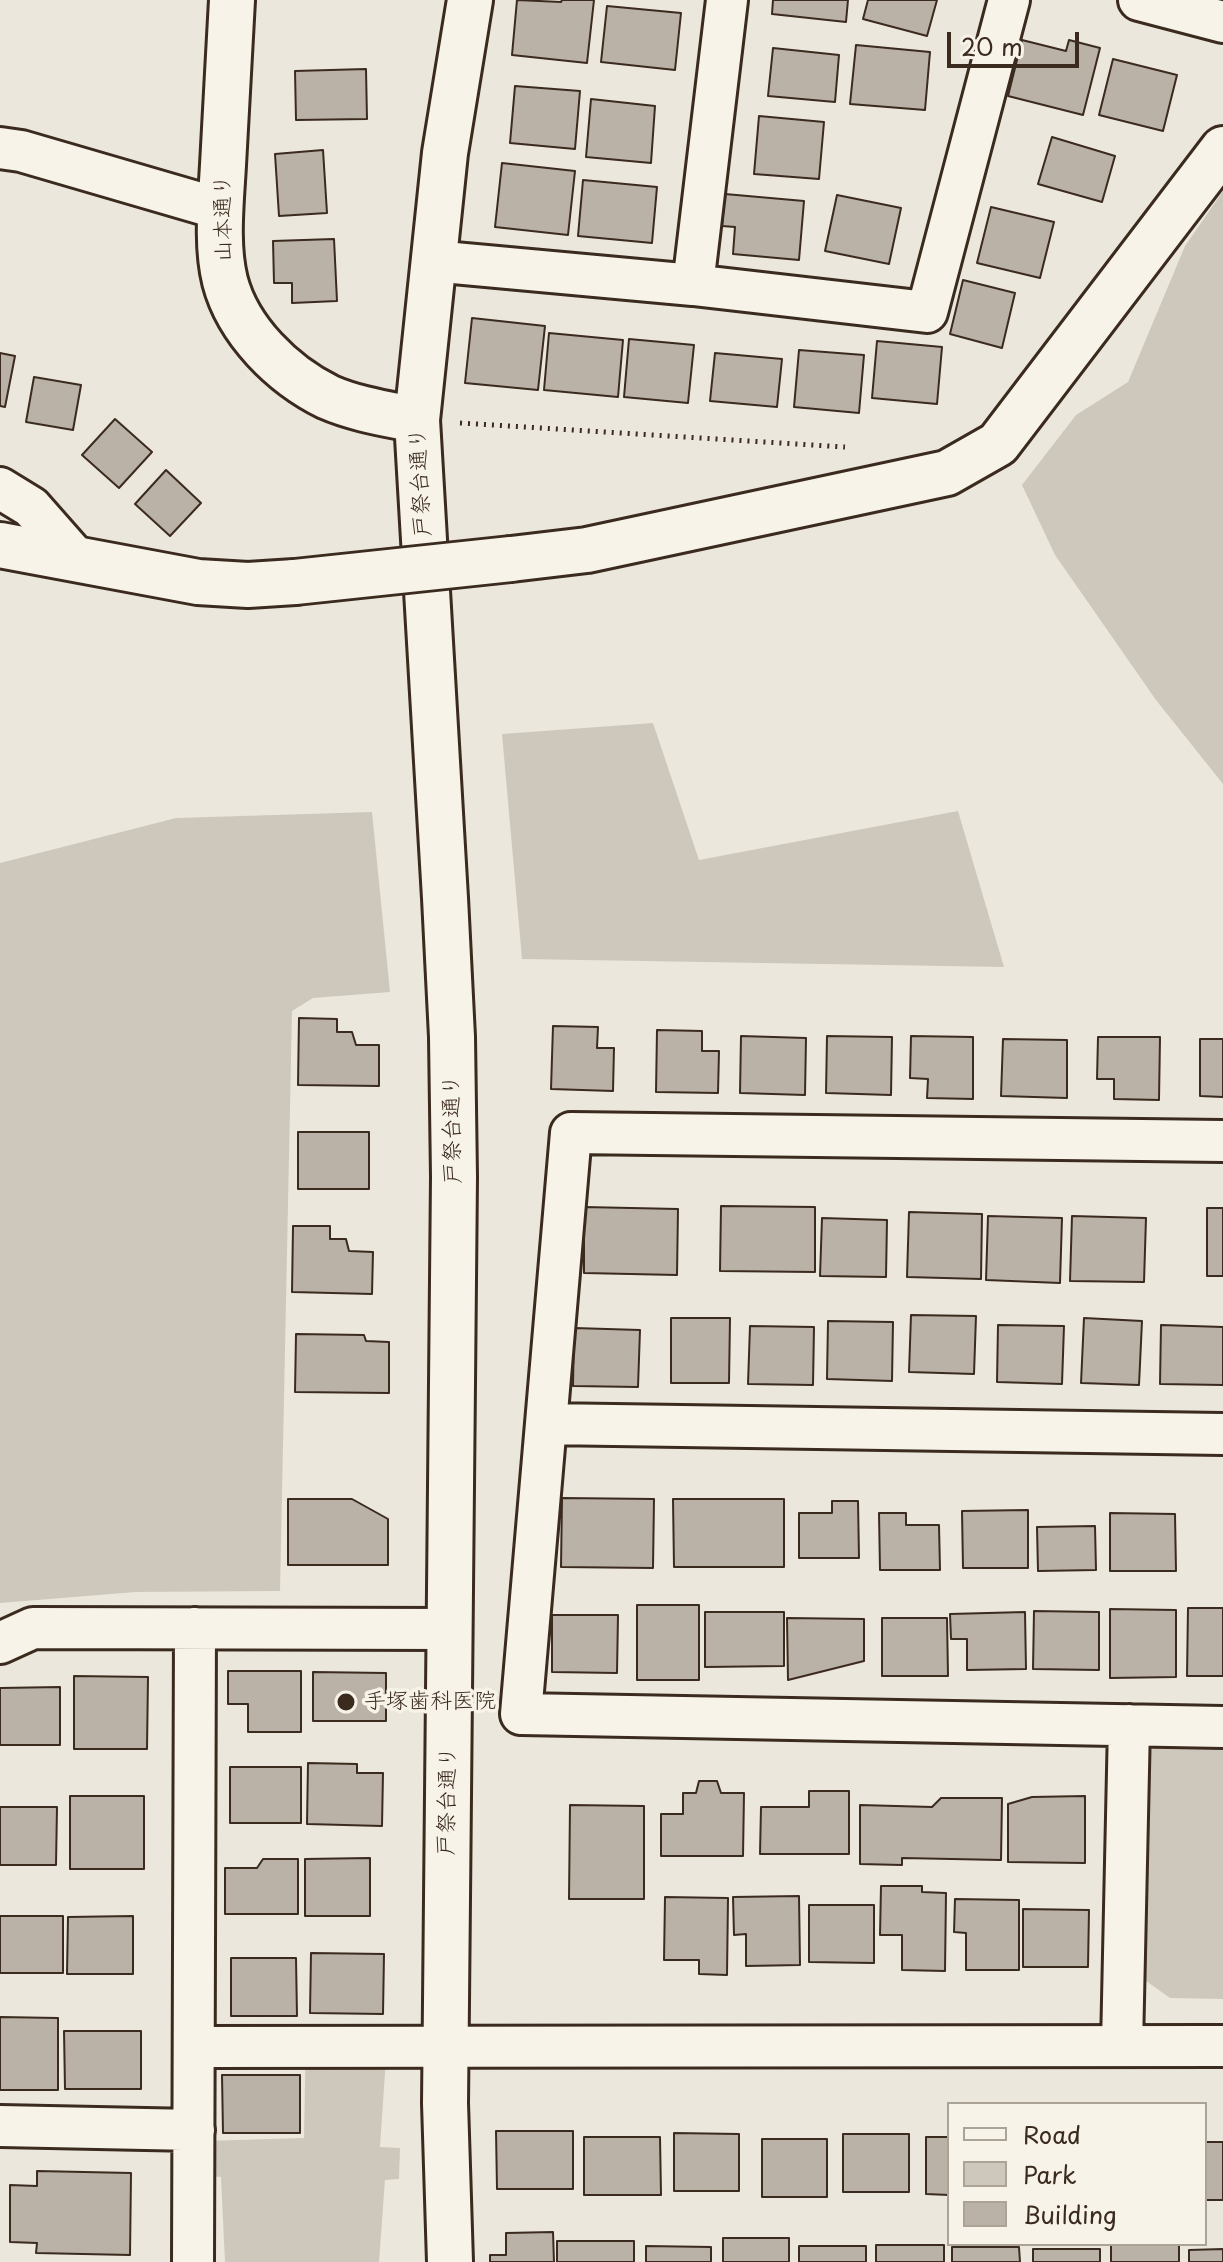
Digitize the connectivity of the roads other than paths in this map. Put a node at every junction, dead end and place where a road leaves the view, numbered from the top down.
1 (232, 0) edge
2 (470, 0) edge
3 (727, 0) edge
4 (1009, 0) edge
5 (1139, 0) edge
6 (1223, 22) edge
7 (0, 148) edge
8 (1223, 149) edge
9 (220, 209) junction
10 (432, 261) junction
11 (693, 285) junction
12 (417, 420) junction
13 (0, 488) edge
14 (0, 545) edge
15 (75, 557) junction
16 (1223, 1141) edge
17 (546, 1424) junction
18 (1223, 1434) edge
19 (195, 1628) junction
20 (450, 1629) junction
21 (0, 1643) edge
22 (1129, 1725) junction
23 (1223, 1727) edge
24 (1122, 2046) junction
25 (1223, 2046) edge
26 (194, 2047) junction
27 (445, 2047) junction
28 (0, 2126) edge
29 (194, 2130) junction
30 (193, 2262) edge
31 (450, 2262) edge

1 - 9 street, 山本通り
2 - 10 street, 戸祭台通り
3 - 11 street
4 - 11 street
5 - 6 street
7 - 9 street
8 - 15 street, bridge
9 - 12 street, 山本通り
10 - 11 street
10 - 12 street, 戸祭台通り
12 - 20 street, 戸祭台通り
13 - 15 street
14 - 15 street
16 - 17 street
17 - 18 street
17 - 22 street
19 - 20 street
19 - 21 street
19 - 26 street
20 - 27 street, 戸祭台通り
22 - 23 street
22 - 24 street
24 - 25 street
24 - 27 street
26 - 27 street
26 - 29 street
27 - 31 street, 戸祭台通り
28 - 29 street
29 - 30 street

